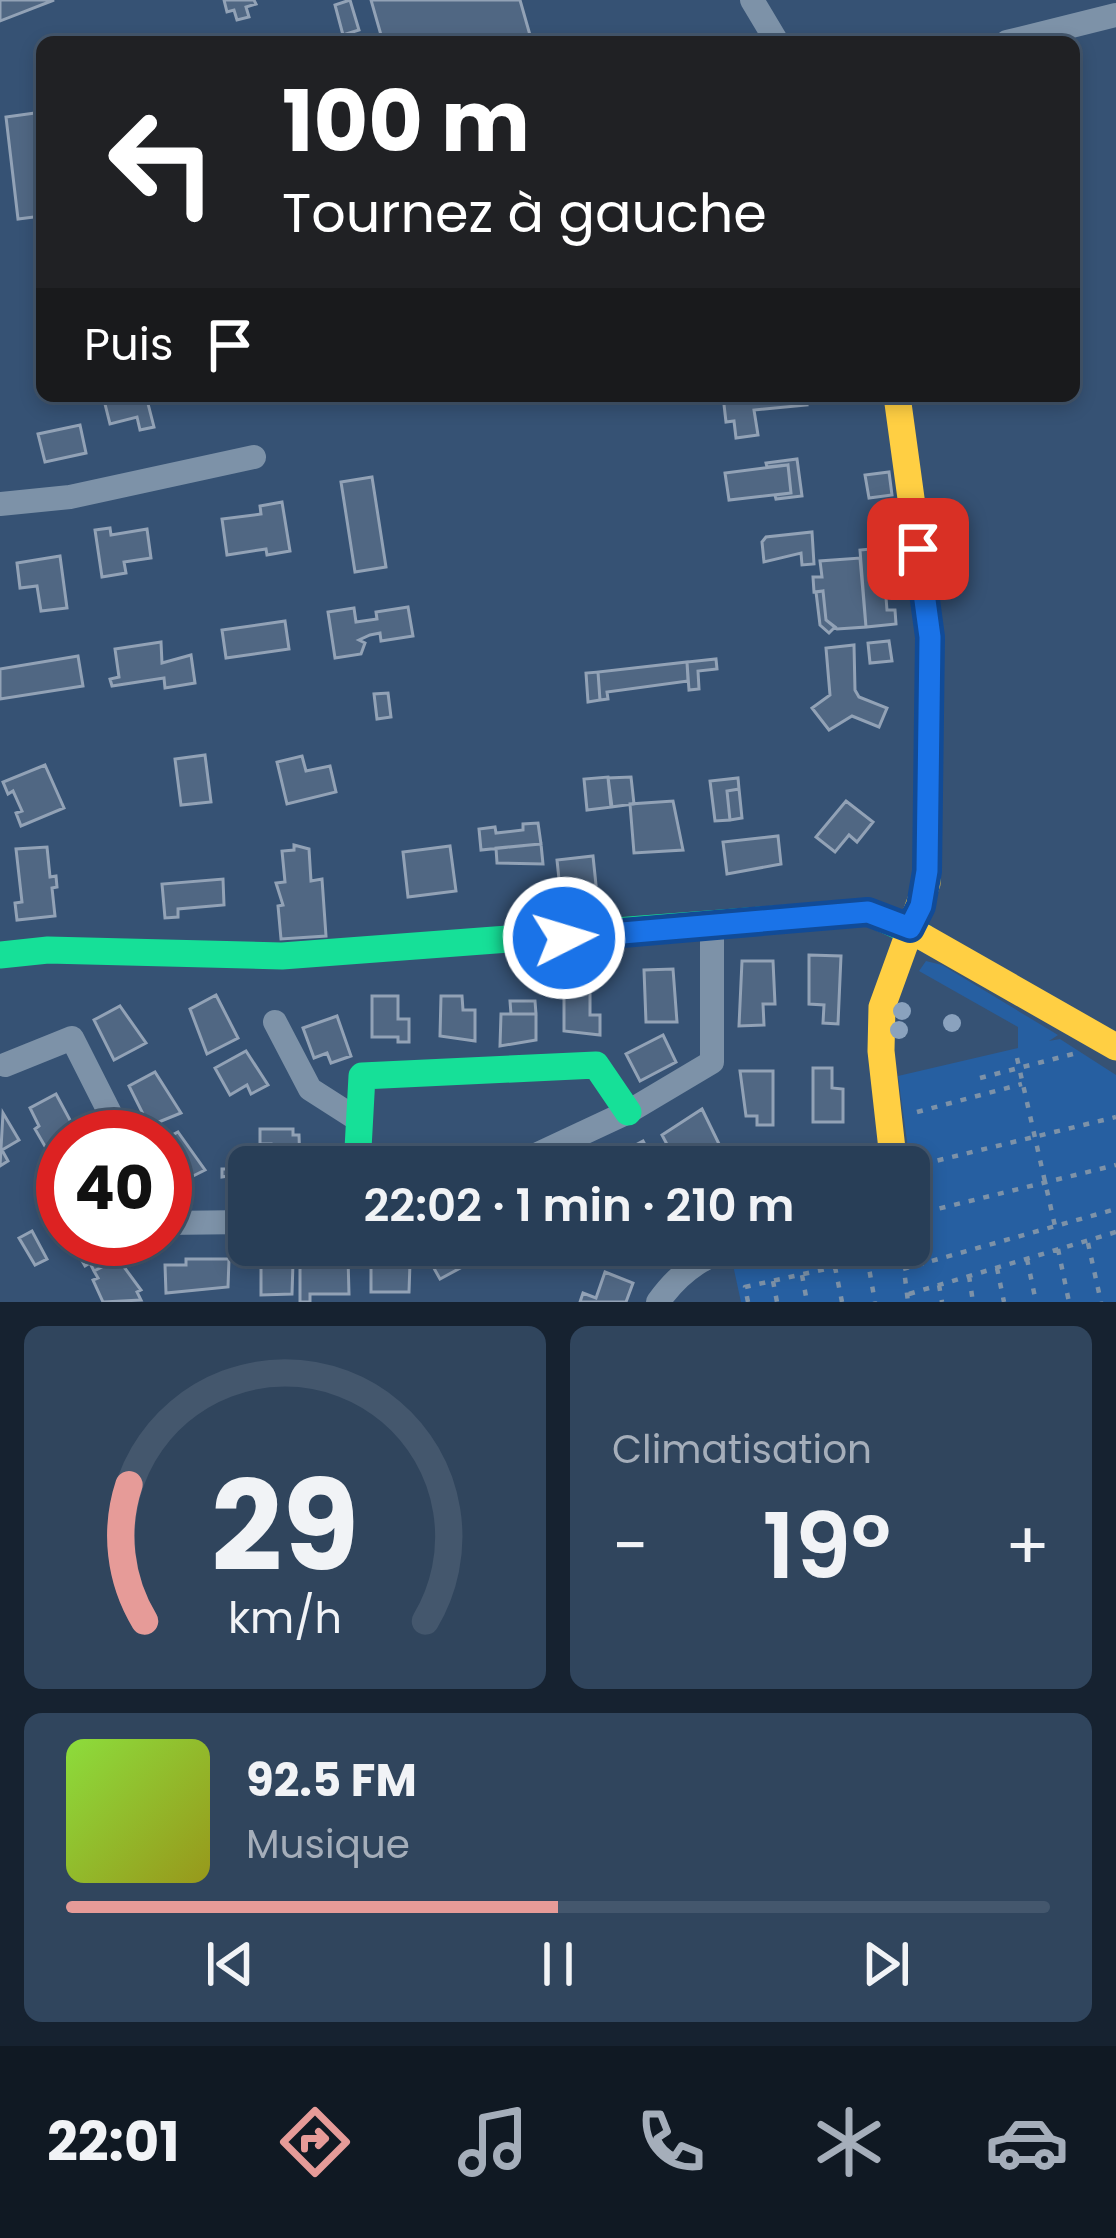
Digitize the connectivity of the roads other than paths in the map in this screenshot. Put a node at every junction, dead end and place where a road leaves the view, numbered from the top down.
1 (752, 0) edge
2 (1116, 15) edge
3 (773, 36) edge
4 (1031, 36) edge
5 (898, 402) edge
6 (254, 458) dead end
7 (0, 504) edge
8 (712, 924) junction
9 (910, 928) junction
10 (0, 956) edge
11 (275, 1022) dead end
12 (1116, 1047) edge
13 (2, 1062) edge
14 (108, 1110) edge
15 (628, 1112) junction
16 (360, 1121) junction
17 (358, 1146) edge
18 (555, 1146) edge
19 (902, 1146) edge
20 (228, 1222) edge
21 (192, 1223) edge
22 (692, 1266) edge
23 (658, 1302) edge

1 - 3 street
2 - 4 street
5 - 9 street
6 - 7 street
8 - 9 street
8 - 10 street
8 - 15 street
9 - 12 street
9 - 19 street
11 - 16 street
13 - 14 street
15 - 16 street
15 - 18 street
16 - 17 street
20 - 21 street
22 - 23 street

